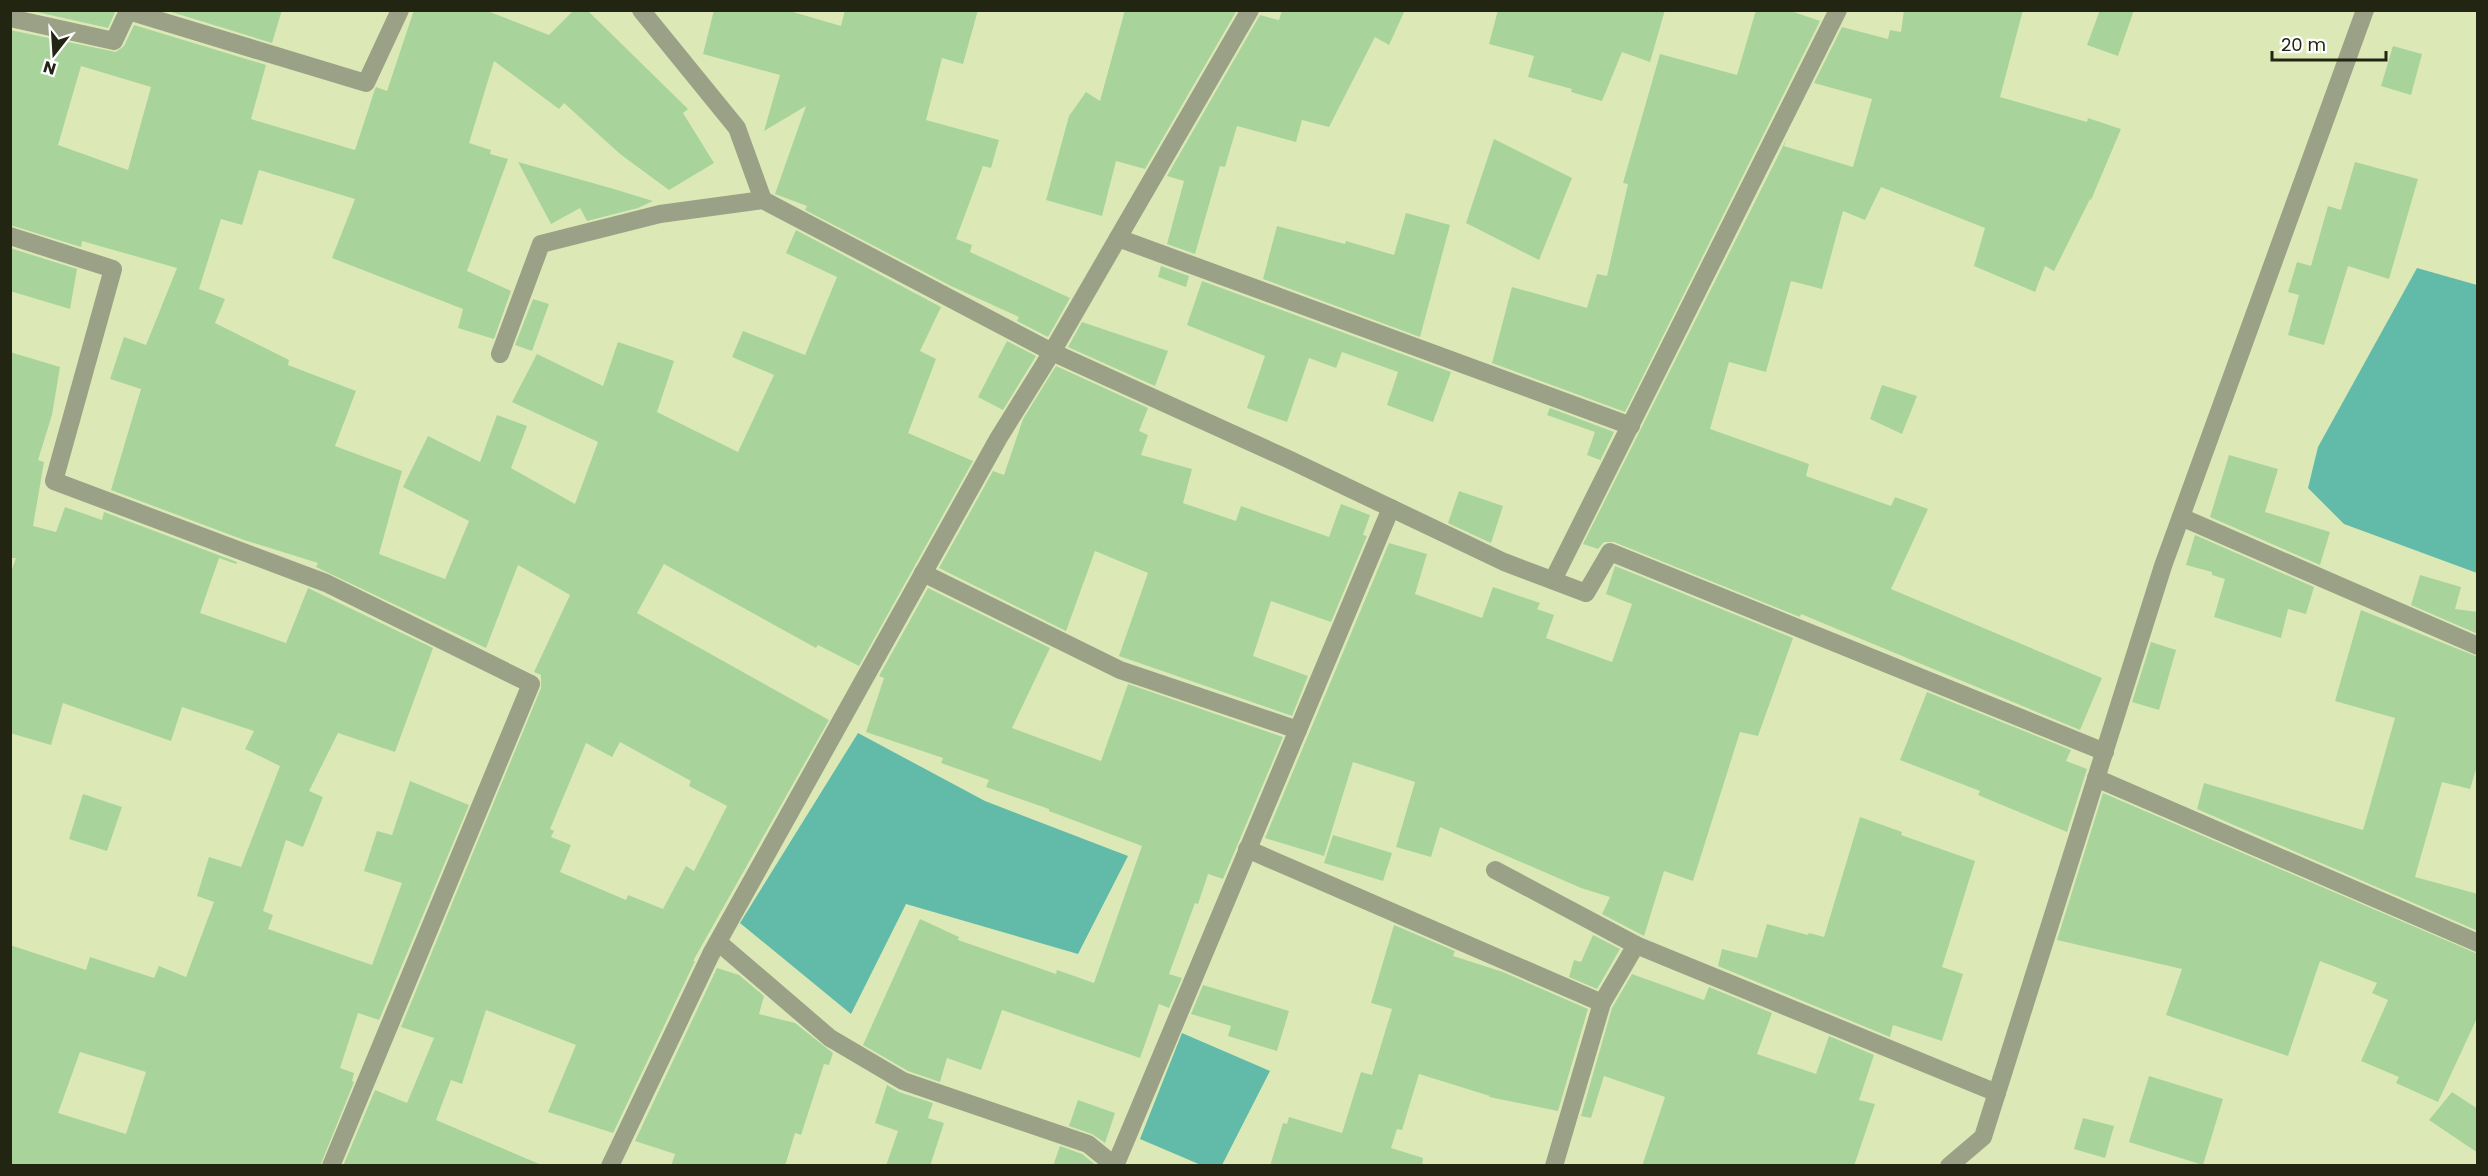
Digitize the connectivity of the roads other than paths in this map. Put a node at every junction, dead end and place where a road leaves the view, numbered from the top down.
1 (400, 10) edge
2 (641, 10) edge
3 (1250, 10) edge
4 (1838, 10) edge
5 (2365, 10) edge
6 (128, 11) edge
7 (10, 18) edge
8 (763, 200) junction
9 (10, 236) edge
10 (1118, 238) junction
11 (1052, 352) junction
12 (500, 354) dead end
13 (1631, 426) junction
14 (1391, 508) junction
15 (2181, 517) junction
16 (923, 573) junction
17 (1553, 580) junction
18 (2478, 646) edge
19 (1298, 730) junction
20 (2104, 752) junction
21 (2096, 778) junction
22 (1247, 849) junction
23 (1495, 870) dead end
24 (718, 942) junction
25 (2478, 943) edge
26 (1636, 945) junction
27 (1602, 1003) junction
28 (1997, 1093) junction
29 (1115, 1165) edge
30 (332, 1166) edge
31 (610, 1166) edge
32 (1554, 1166) edge
33 (1949, 1166) edge

1 - 6 street
2 - 8 street
3 - 10 street
4 - 13 street
5 - 15 street
6 - 7 street
8 - 11 street
8 - 12 street
9 - 30 street
10 - 11 street
10 - 13 street
11 - 14 street
11 - 16 street
13 - 17 street
14 - 17 street
14 - 19 street
15 - 18 street
15 - 20 street
16 - 19 street
16 - 24 street
17 - 20 street
19 - 22 street
20 - 21 street
21 - 25 street
21 - 28 street
22 - 27 street
22 - 29 street
23 - 26 street
24 - 29 street
24 - 31 street
26 - 27 street
26 - 28 street
27 - 32 street
28 - 33 street

